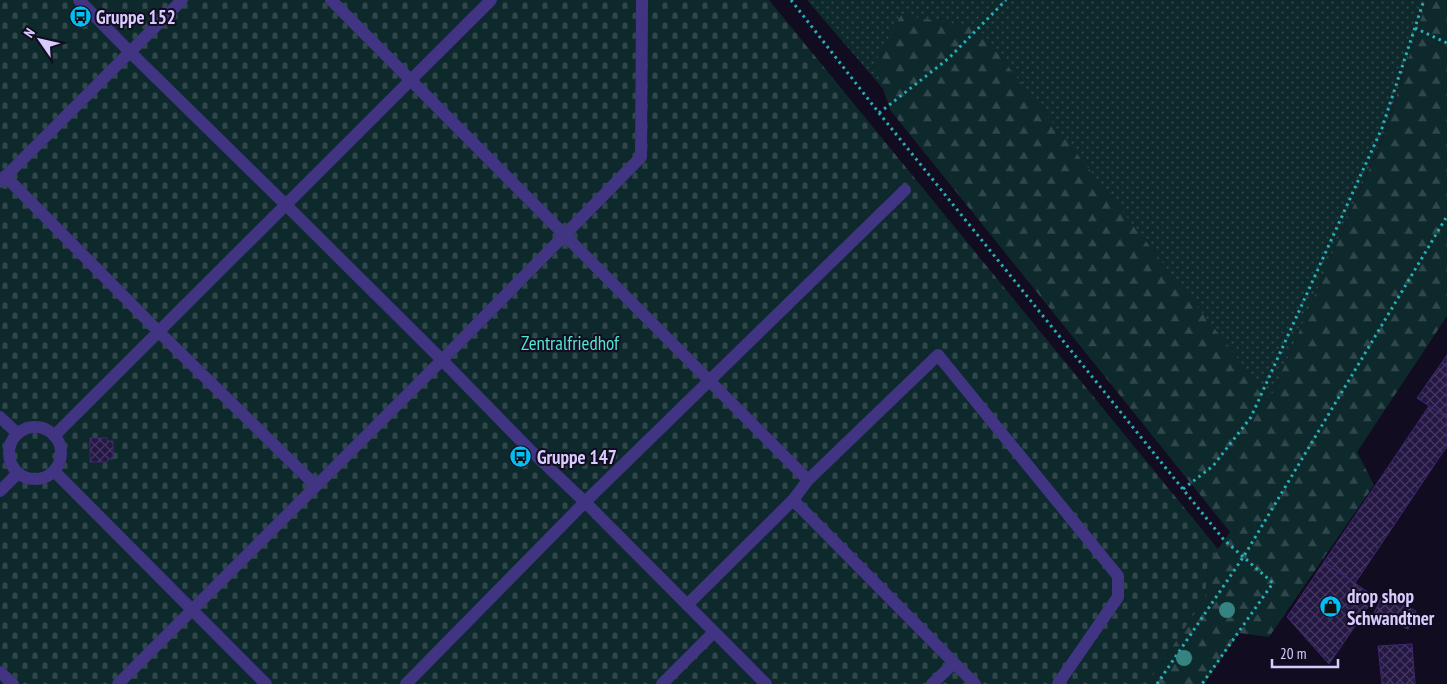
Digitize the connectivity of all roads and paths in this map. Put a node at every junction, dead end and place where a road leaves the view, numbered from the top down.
1 (79, 0) edge
2 (182, 0) edge
3 (330, 0) edge
4 (491, 0) edge
5 (642, 0) edge
6 (791, 0) edge
7 (1006, 0) edge
8 (1424, 0) edge
9 (1415, 28) junction
10 (1447, 43) edge
11 (130, 52) junction
12 (411, 80) junction
13 (879, 114) junction
14 (3, 179) edge
15 (905, 190) dead end
16 (286, 205) junction
17 (1447, 216) edge
18 (565, 235) junction
19 (159, 332) junction
20 (442, 360) junction
21 (710, 380) junction
22 (0, 417) edge
23 (18, 434) junction
24 (54, 436) junction
25 (54, 471) junction
26 (18, 473) junction
27 (808, 480) junction
28 (316, 486) junction
29 (1183, 489) junction
30 (0, 491) edge
31 (793, 500) junction
32 (585, 502) junction
33 (1244, 556) junction
34 (687, 605) junction
35 (192, 609) junction
36 (714, 632) junction
37 (954, 662) junction
38 (0, 672) edge
39 (12, 684) edge
40 (118, 684) edge
41 (266, 684) edge
42 (406, 684) edge
43 (662, 684) edge
44 (766, 684) edge
45 (932, 684) edge
46 (975, 684) edge
47 (1058, 684) edge
48 (1157, 684) edge
49 (1202, 684) edge

1 - 11 lane
2 - 11 lane
3 - 12 lane
4 - 12 lane
5 - 18 lane
6 - 13 path
7 - 13 path
8 - 9 path
9 - 10 path
9 - 29 path
11 - 14 lane
11 - 16 lane
12 - 16 lane
12 - 18 lane
13 - 29 path
14 - 19 lane
15 - 21 lane
16 - 19 lane
16 - 20 lane
17 - 33 path
18 - 20 lane
18 - 21 lane
19 - 24 lane
19 - 28 lane
20 - 28 lane
20 - 32 lane
21 - 27 lane
21 - 32 lane
22 - 23 lane
23 - 24 lane
23 - 26 lane
24 - 25 lane
25 - 26 lane
25 - 35 lane
26 - 30 lane
27 - 31 lane
27 - 47 lane
28 - 35 lane
29 - 33 path
31 - 34 lane
31 - 37 lane
32 - 34 lane
32 - 42 lane
33 - 48 path
33 - 49 path
34 - 36 lane
35 - 40 lane
35 - 41 lane
36 - 43 lane
36 - 44 lane
37 - 45 lane
37 - 46 lane
38 - 39 lane

